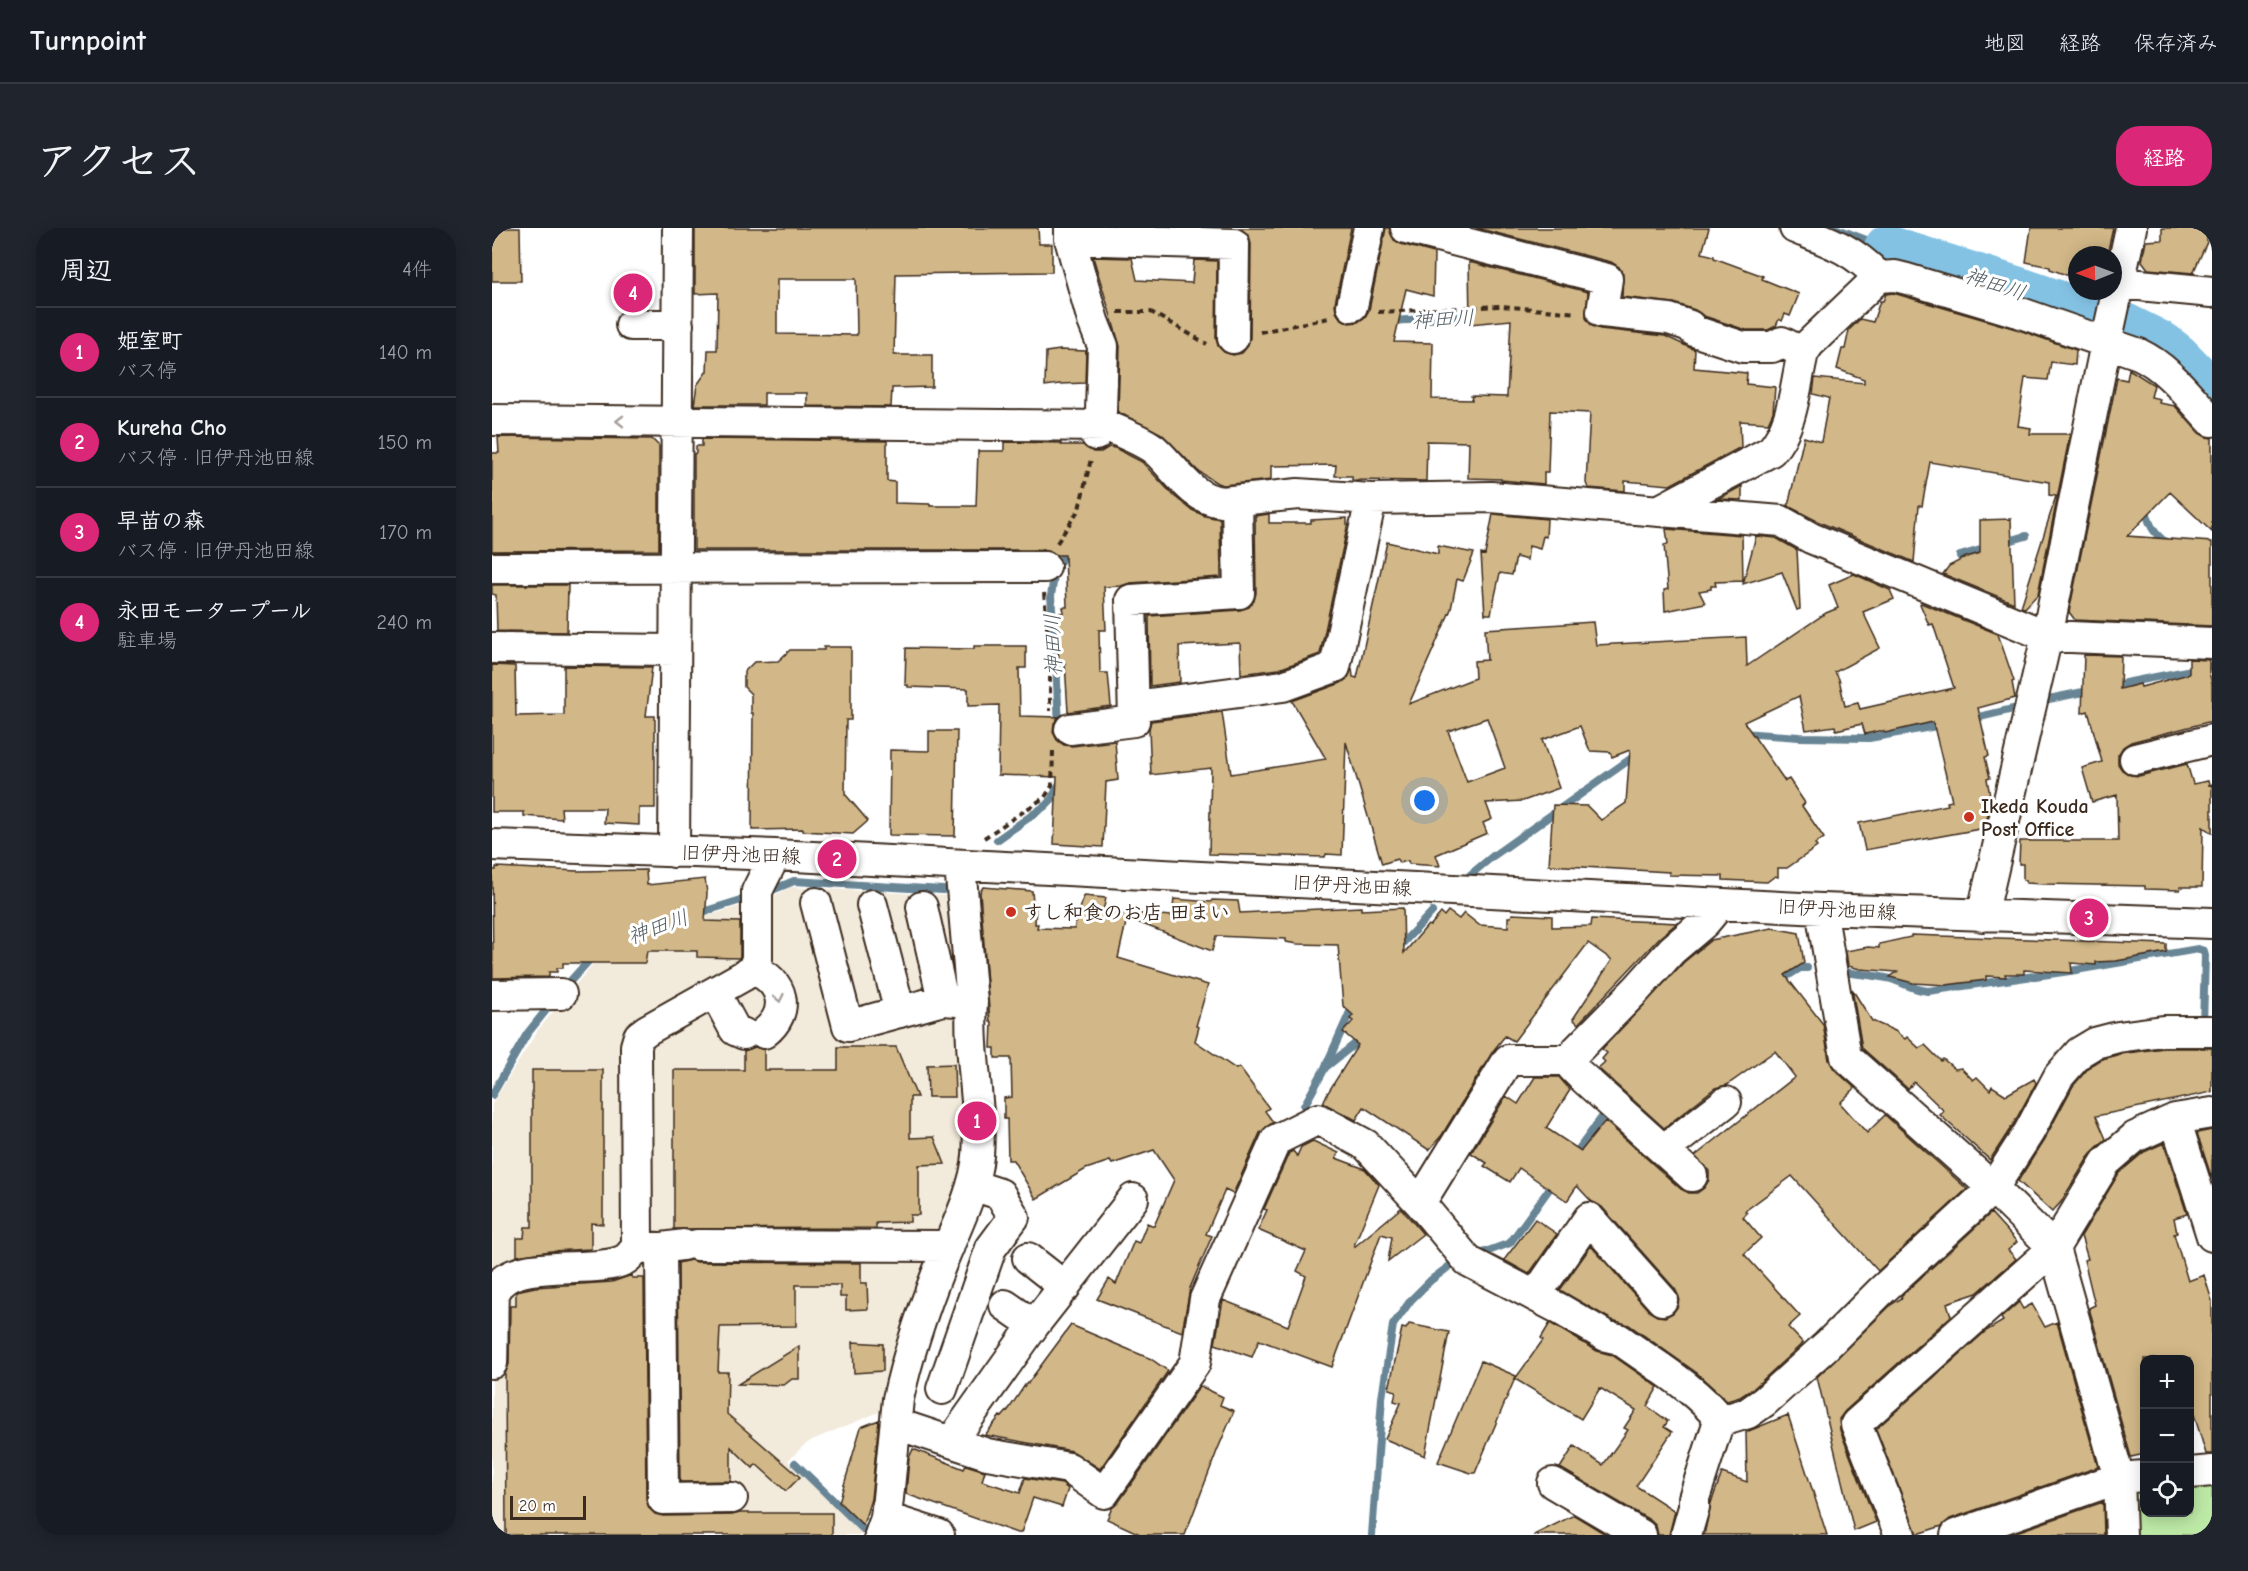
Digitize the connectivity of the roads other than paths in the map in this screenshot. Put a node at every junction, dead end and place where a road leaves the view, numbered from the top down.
1 (678, 228) edge
2 (1369, 228) edge
3 (1406, 228) edge
4 (1795, 228) edge
5 (2131, 228) edge
6 (1070, 233) edge
7 (1872, 269) junction
8 (2122, 272) edge
9 (2122, 291) edge
10 (2212, 292) edge
11 (2116, 300) edge
12 (1352, 306) dead end
13 (631, 325) dead end
14 (678, 325) junction
15 (1233, 338) dead end
16 (2107, 339) junction
17 (1803, 353) junction
18 (492, 420) edge
19 (678, 421) junction
20 (2212, 421) edge
21 (1097, 430) junction
22 (1371, 499) junction
23 (1237, 501) junction
24 (1658, 511) junction
25 (676, 567) junction
26 (1045, 567) road end
27 (492, 568) edge
28 (2047, 636) junction
29 (2212, 643) edge
30 (492, 648) edge
31 (675, 650) junction
32 (1134, 706) junction
33 (1058, 729) road end
34 (2212, 740) edge
35 (2135, 759) dead end
36 (492, 845) edge
37 (674, 852) junction
38 (770, 865) junction
39 (960, 865) junction
40 (816, 903) dead end
41 (1720, 904) junction
42 (872, 905) dead end
43 (922, 907) dead end
44 (1821, 909) junction
45 (1982, 916) junction
46 (2212, 923) edge
47 (753, 969) junction
48 (715, 993) junction
49 (561, 994) dead end
50 (492, 995) edge
51 (957, 1001) junction
52 (900, 1012) junction
53 (2212, 1031) edge
54 (1571, 1060) junction
55 (1726, 1102) dead end
56 (2212, 1113) edge
57 (2175, 1119) junction
58 (1665, 1149) junction
59 (1692, 1176) dead end
60 (972, 1185) junction
61 (1993, 1188) junction
62 (1133, 1199) dead end
63 (1420, 1203) junction
64 (2212, 1236) edge
65 (669, 1246) junction
66 (949, 1246) junction
67 (2054, 1248) junction
68 (1028, 1258) dead end
69 (1065, 1287) junction
70 (1535, 1296) junction
71 (1662, 1300) dead end
72 (1005, 1305) dead end
73 (1034, 1325) junction
74 (492, 1363) edge
75 (942, 1389) dead end
76 (1721, 1421) junction
77 (897, 1424) junction
78 (951, 1442) junction
79 (2212, 1471) edge
80 (2194, 1473) edge
81 (2132, 1477) edge
82 (1553, 1483) dead end
83 (732, 1498) dead end
84 (883, 1526) edge
85 (939, 1535) edge
86 (1641, 1535) edge
87 (1686, 1535) edge
88 (1900, 1535) edge
89 (1956, 1535) edge
90 (2121, 1535) edge

1 - 14 street
2 - 12 street
3 - 17 street
4 - 7 street
5 - 8 street
6 - 15 street
6 - 21 street
7 - 16 street
7 - 17 street
9 - 10 street
11 - 16 street
13 - 14 street
14 - 19 street
16 - 20 street
16 - 28 street
17 - 24 street
19 -> 18 street
19 - 21 street
19 - 25 street
21 - 23 street
22 - 23 street
22 - 24 street
22 - 32 street
23 - 32 street
24 - 28 street
25 - 26 street
25 - 27 street
25 - 31 street
28 - 29 street
28 - 45 street
30 - 31 street
31 - 37 street
32 - 33 street
34 - 35 street
36 - 37 street, 旧伊丹池田線
37 - 38 street, 旧伊丹池田線
38 - 39 street, 旧伊丹池田線
38 - 47 street
39 - 41 street, 旧伊丹池田線
39 - 51 street
40 - 52 street
41 - 44 street, 旧伊丹池田線
41 - 54 street
42 - 52 street
43 - 51 street
44 - 45 street, 旧伊丹池田線
44 - 61 street
45 - 46 street, 旧伊丹池田線
47 - 48 street
47 -> 48 street
48 - 65 street
49 - 50 street
51 - 52 street
51 - 60 street
53 - 61 street
54 - 58 street
54 - 63 street
55 - 58 street
56 - 57 street
57 - 64 street
57 - 67 street
58 - 59 street
60 - 66 street
60 - 75 street
61 - 67 street
61 - 76 street
62 - 69 street
63 - 70 street
63 - 78 street
65 - 66 street
65 - 74 street
65 - 83 street
66 - 77 street
67 - 81 street
67 - 88 street
68 - 69 street
69 - 73 street
70 - 71 street
70 - 76 street
72 - 73 street
73 - 78 street
76 - 87 street
77 - 78 street
77 - 84 street
79 - 80 street
81 - 89 street
81 - 90 street
82 - 86 street
84 - 85 street

